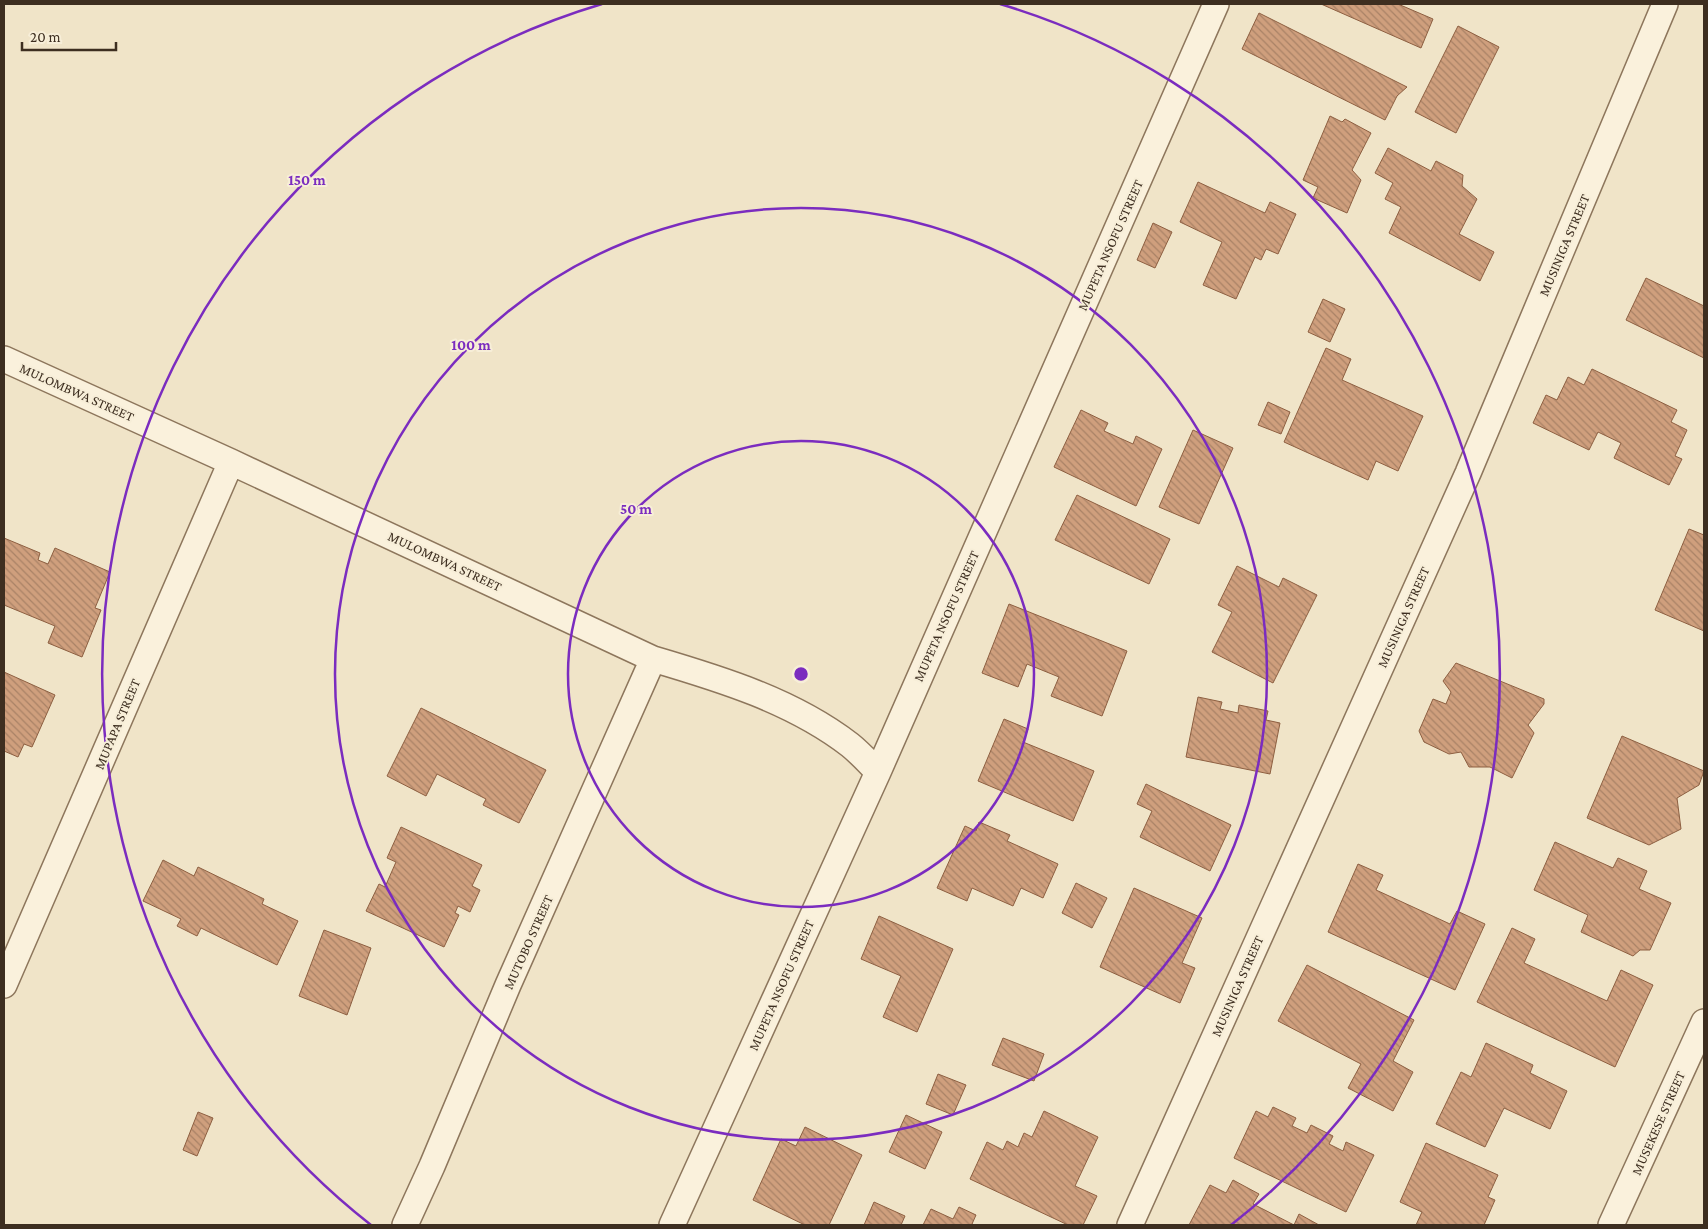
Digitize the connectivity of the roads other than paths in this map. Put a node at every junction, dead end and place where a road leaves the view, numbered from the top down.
1 (1216, 4) edge
2 (1665, 4) edge
3 (4, 360) edge
4 (231, 462) junction
5 (653, 659) junction
6 (878, 772) junction
7 (4, 986) edge
8 (1704, 1022) edge
9 (404, 1225) edge
10 (672, 1225) edge
11 (1130, 1225) edge
12 (1612, 1225) edge

1 - 6 street, MUPETA NSOFU STREET
2 - 11 street, MUSINIGA STREET
3 - 4 street, MULOMBWA STREET
4 - 5 street, MULOMBWA STREET
4 - 7 street, MUPAPA STREET
5 - 6 street, MULOMBWA STREET
5 - 9 street, MUTOBO STREET
6 - 10 street, MUPETA NSOFU STREET
8 - 12 street, MUSEKESE STREET

